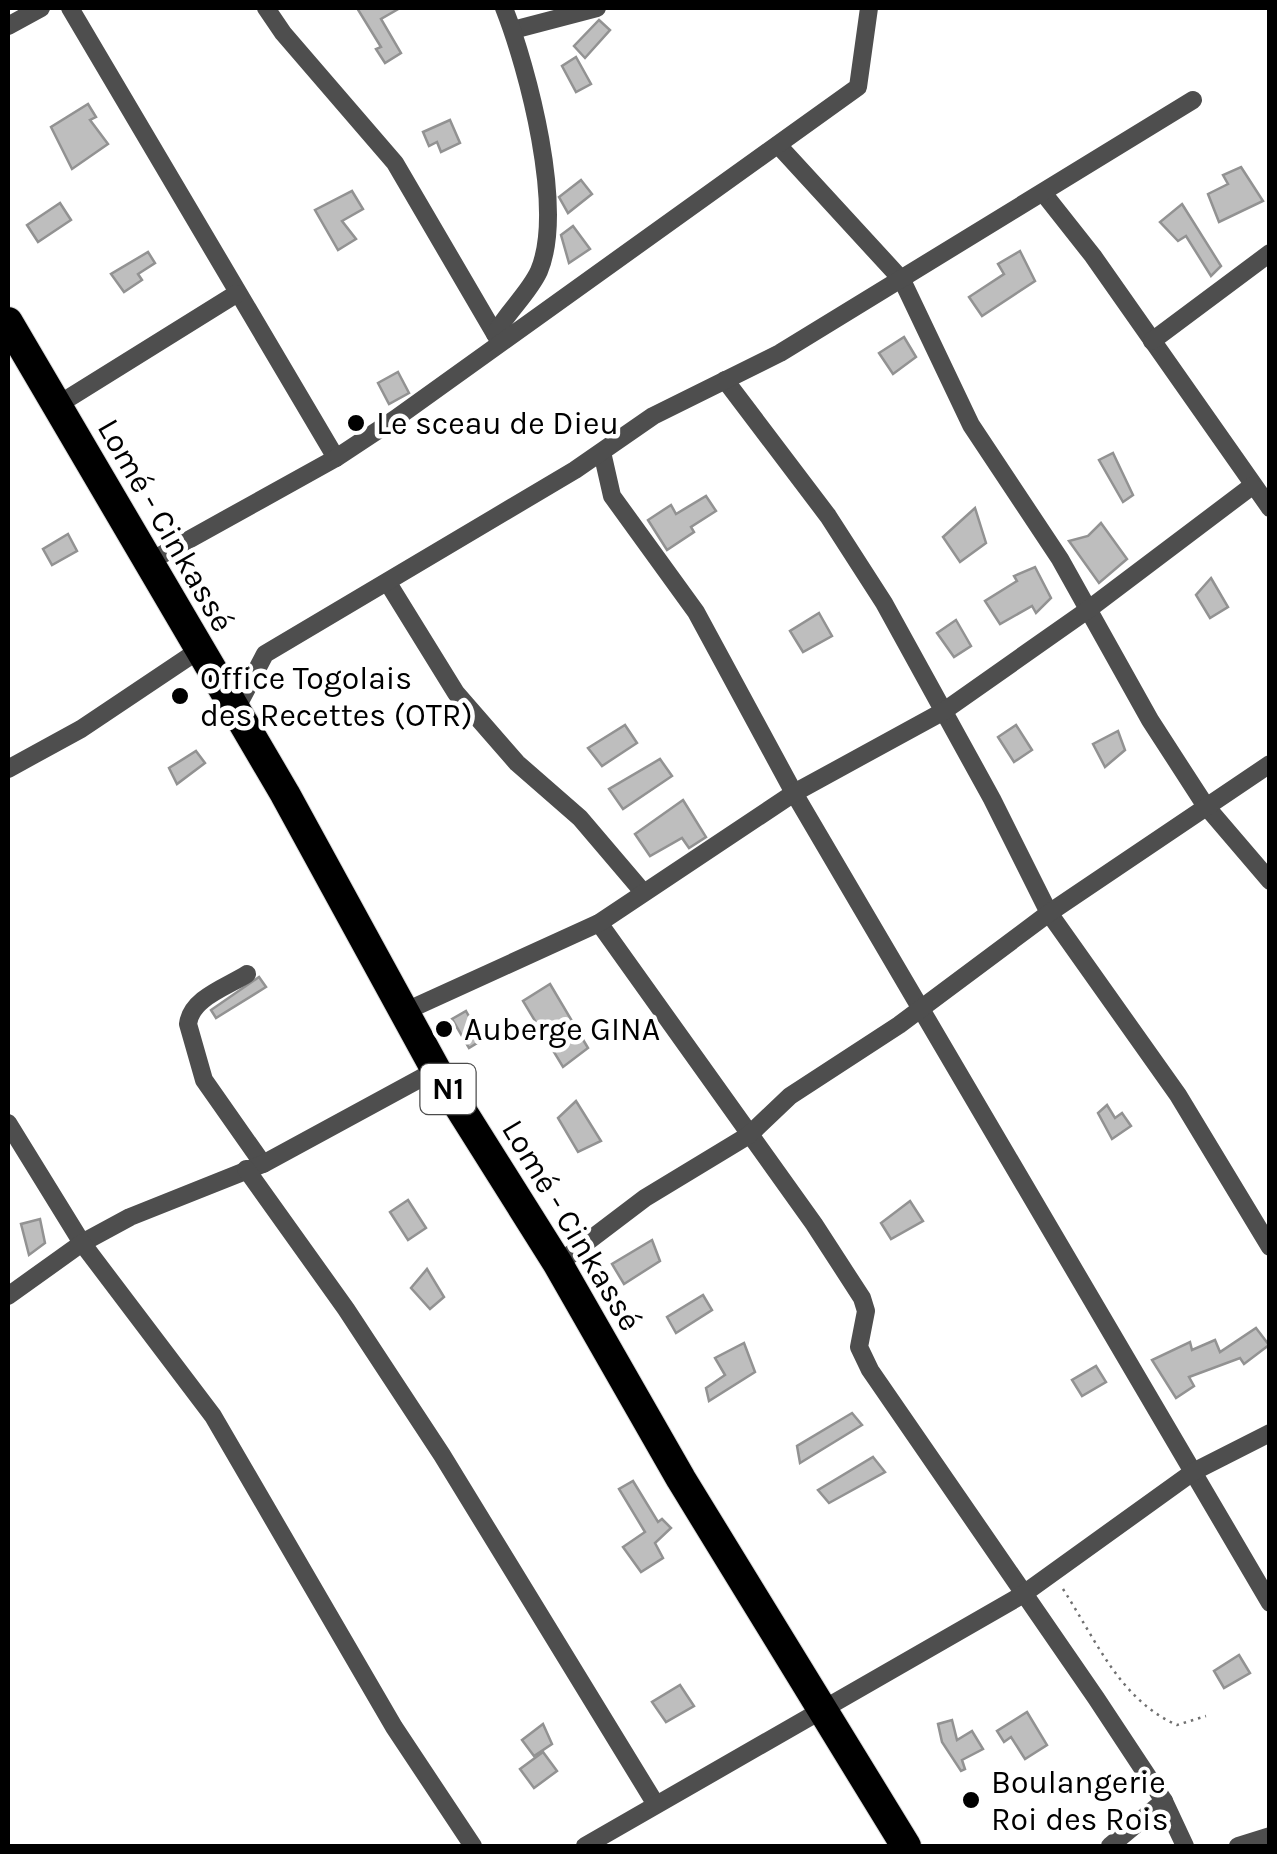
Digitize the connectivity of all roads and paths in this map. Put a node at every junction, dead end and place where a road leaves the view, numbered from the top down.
1 (41, 8) edge
2 (70, 8) edge
3 (266, 8) edge
4 (504, 8) edge
5 (597, 8) edge
6 (869, 8) edge
7 (8, 26) edge
8 (512, 30) junction
9 (1192, 100) dead end
10 (778, 145) junction
11 (1044, 194) junction
12 (1270, 253) edge
13 (902, 280) junction
14 (236, 294) junction
15 (8, 322) edge
16 (498, 338) junction
17 (1152, 341) junction
18 (725, 380) junction
19 (56, 406) junction
20 (602, 452) junction
21 (336, 458) junction
22 (1252, 486) junction
23 (1270, 508) edge
24 (147, 563) junction
25 (388, 583) junction
26 (1090, 609) junction
27 (199, 650) junction
28 (234, 711) junction
29 (944, 711) junction
30 (1270, 764) edge
31 (8, 768) edge
32 (794, 793) junction
33 (1205, 805) junction
34 (1270, 882) edge
35 (643, 892) junction
36 (1049, 913) junction
37 (599, 923) junction
38 (247, 974) dead end
39 (920, 1008) junction
40 (406, 1011) junction
41 (436, 1070) junction
42 (8, 1123) edge
43 (750, 1134) junction
44 (254, 1167) junction
45 (82, 1243) junction
46 (1270, 1247) edge
47 (558, 1264) junction
48 (8, 1296) edge
49 (1270, 1433) edge
50 (1193, 1472) junction
51 (1052, 1571) junction
52 (1022, 1594) junction
53 (1270, 1604) edge
54 (818, 1709) junction
55 (1206, 1716) dead end
56 (1164, 1800) junction
57 (655, 1803) junction
58 (1270, 1836) edge
59 (473, 1846) edge
60 (585, 1846) edge
61 (906, 1846) edge
62 (1110, 1846) edge
63 (1185, 1846) edge
64 (1238, 1846) edge

1 - 7 street
2 - 14 street
3 - 16 street
4 - 8 street
5 - 8 street
6 - 10 street
8 - 16 street
9 - 11 street
10 - 13 street
10 - 16 street
11 - 13 street
11 - 17 street
12 - 17 street
13 - 18 street
13 - 26 street
14 - 19 street
14 - 21 street
15 - 19 highway, Lomé - Cinkassé / N1
16 - 21 street
17 - 22 street
18 - 20 street
18 - 29 street
19 - 24 highway, Lomé - Cinkassé / N1
20 - 25 street
20 - 32 street
21 - 24 street
22 - 23 street
22 - 26 street
24 - 27 highway, Lomé - Cinkassé / N1
25 - 28 street
25 - 35 street
26 - 29 street
26 - 33 street
27 - 28 highway, Lomé - Cinkassé / N1
27 - 31 street
28 - 40 highway, Lomé - Cinkassé / N1
29 - 32 street
29 - 36 street
30 - 33 street
32 - 35 street
32 - 39 street
33 - 34 street
33 - 36 street
35 - 37 street
36 - 39 street
36 - 46 street
37 - 40 street
37 - 43 street
38 - 44 street
39 - 43 street
39 - 50 street
40 - 41 highway, Lomé - Cinkassé / N1
41 - 44 street
41 - 47 highway, Lomé - Cinkassé / N1
42 - 45 street
43 - 47 street
43 - 52 street
44 - 45 street
44 - 57 street
45 - 48 street
45 - 59 street
47 - 54 highway, Lomé - Cinkassé / N1
49 - 50 street
50 - 51 street
50 - 53 street
51 - 52 street
51 - 55 path
52 - 54 street
52 - 56 street
54 - 57 street
54 - 61 highway, Lomé - Cinkassé / N1
56 - 62 street
56 - 63 street
57 - 60 street
58 - 64 street

